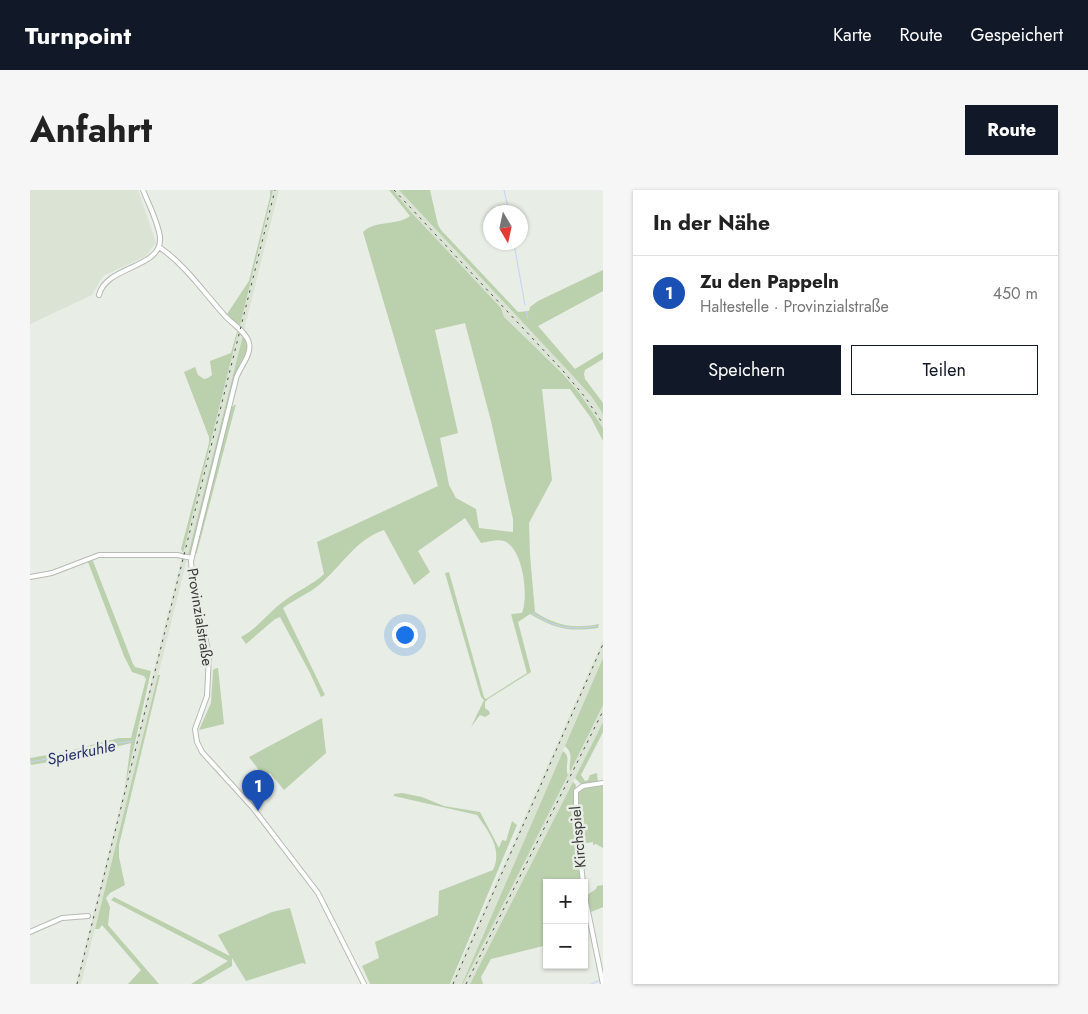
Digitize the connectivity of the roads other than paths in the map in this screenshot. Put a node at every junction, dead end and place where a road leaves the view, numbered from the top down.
1 (143, 190) edge
2 (158, 247) junction
3 (99, 295) dead end
4 (192, 558) junction
5 (30, 577) edge
6 (603, 782) edge
7 (582, 879) edge
8 (588, 911) edge
9 (88, 916) dead end
10 (30, 932) edge
11 (364, 984) edge
12 (603, 984) edge

1 - 2 street
2 - 3 street
2 - 4 street, Provinzialstraße
4 - 5 street
4 - 11 street, Provinzialstraße
6 - 7 street, Kirchspiel
8 - 12 street
9 - 10 street

